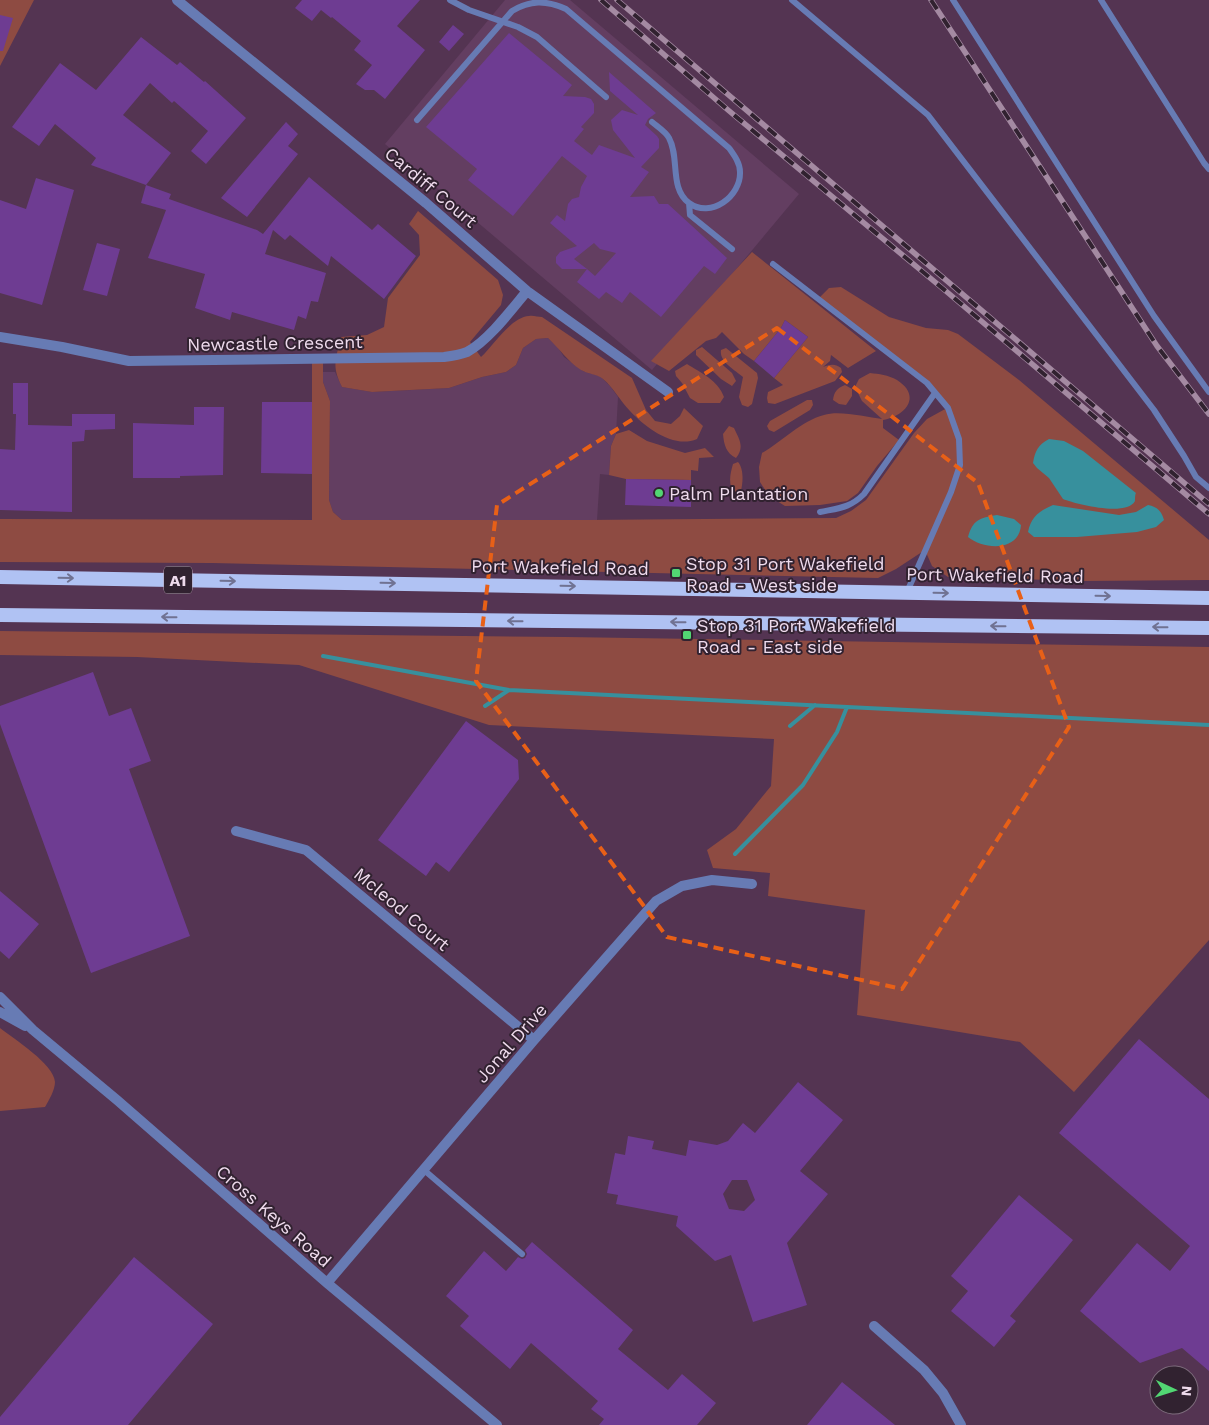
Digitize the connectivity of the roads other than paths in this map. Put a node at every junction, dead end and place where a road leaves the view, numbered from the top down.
1 (177, 0) edge
2 (450, 0) edge
3 (792, 0) edge
4 (953, 0) edge
5 (1100, 0) edge
6 (501, 22) junction
7 (606, 96) dead end
8 (417, 120) dead end
9 (652, 122) dead end
10 (1209, 169) edge
11 (689, 203) junction
12 (732, 249) dead end
13 (773, 264) dead end
14 (527, 291) junction
15 (0, 337) edge
16 (668, 392) dead end
17 (1209, 392) edge
18 (935, 393) junction
19 (1209, 488) edge
20 (820, 512) dead end
21 (0, 577) edge
22 (907, 592) junction
23 (1209, 598) edge
24 (0, 615) edge
25 (1209, 628) edge
26 (236, 831) dead end
27 (752, 884) dead end
28 (0, 996) edge
29 (0, 1012) edge
30 (32, 1030) junction
31 (534, 1040) junction
32 (424, 1170) junction
33 (522, 1254) dead end
34 (327, 1283) junction
35 (874, 1326) dead end
36 (496, 1425) edge
37 (961, 1425) edge

1 - 14 street, Cardiff Court
2 - 6 lane
3 - 19 lane
4 - 17 lane
5 - 10 lane
6 - 7 lane
6 - 8 lane
6 - 11 lane
9 - 11 lane
11 - 12 lane
13 - 18 lane
14 - 15 street, Newcastle Crescent
14 - 16 street, Cardiff Court
18 - 20 lane
18 - 22 lane
21 -> 22 highway, Port Wakefield Road / A1
22 -> 23 highway, Port Wakefield Road / A1
25 -> 24 highway, A1
26 - 31 street, Mcleod Court
27 - 31 street, Jonal Drive
28 - 30 street, Cross Keys Road
29 - 30 street, Cross Keys Road
30 - 34 street, Cross Keys Road
31 - 32 street, Jonal Drive
32 - 33 lane
32 - 34 street, Jonal Drive
34 - 36 street, Cross Keys Road
35 - 37 street

